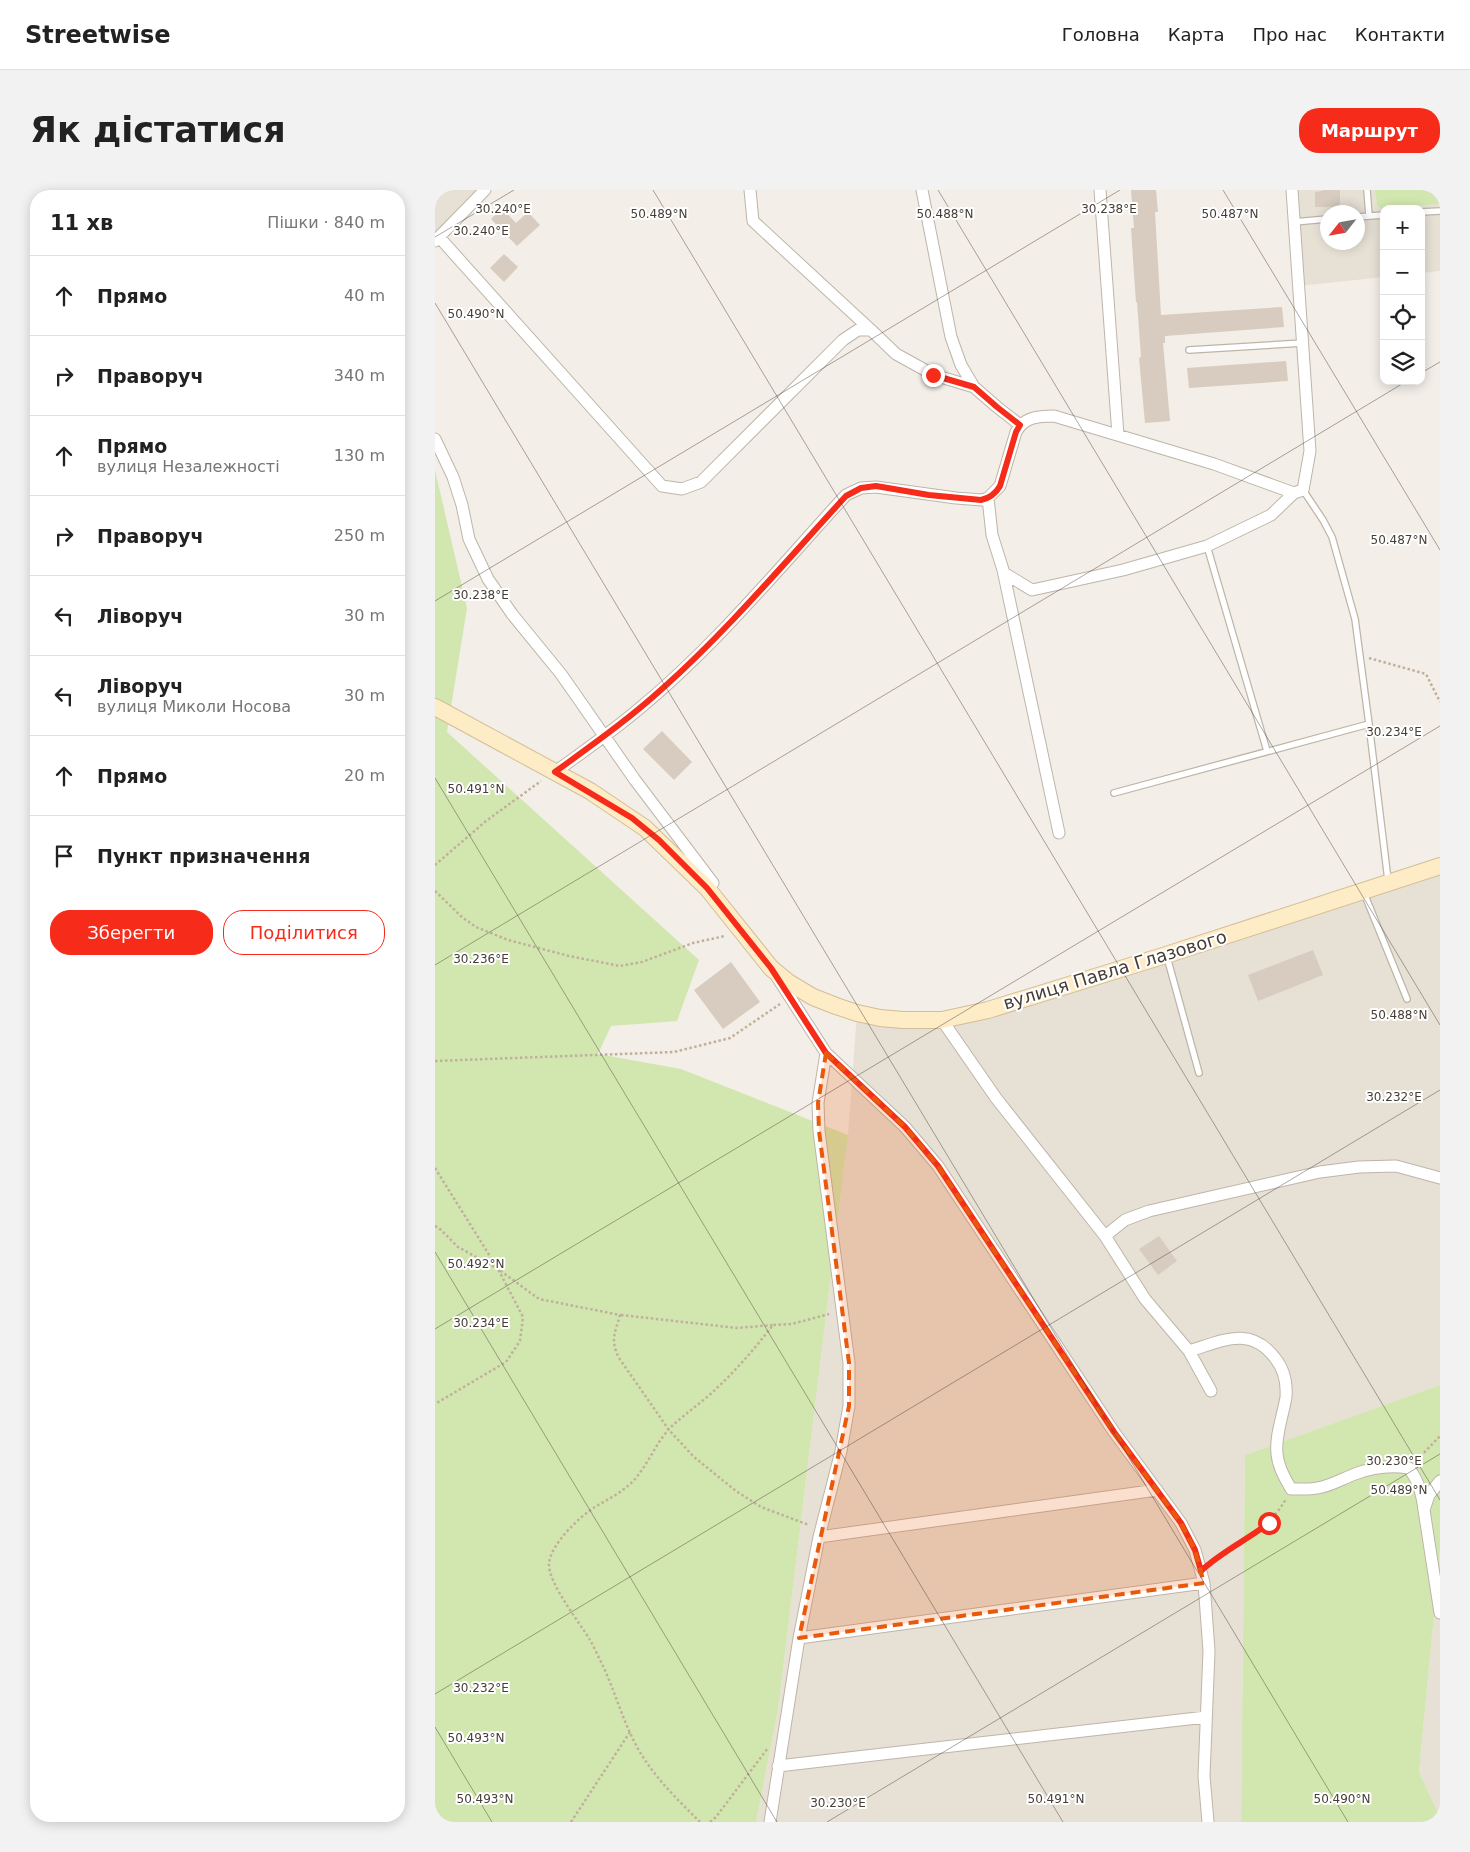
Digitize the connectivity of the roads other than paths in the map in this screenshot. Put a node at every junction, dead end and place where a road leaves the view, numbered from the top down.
1 (485, 190) edge
2 (750, 190) edge
3 (922, 190) edge
4 (1100, 190) edge
5 (1292, 190) edge
6 (1367, 190) edge
7 (1440, 211) edge
8 (1425, 212) edge
9 (1380, 215) edge
10 (1365, 216) edge
11 (1369, 216) junction
12 (1320, 220) edge
13 (1294, 222) junction
14 (437, 239) edge
15 (871, 330) junction
16 (1303, 343) junction
17 (1189, 350) dead end
18 (974, 387) junction
19 (1020, 425) junction
20 (1118, 435) junction
21 (435, 439) edge
22 (1299, 491) junction
23 (988, 498) junction
24 (1207, 546) junction
25 (1003, 570) junction
26 (435, 707) edge
27 (1369, 724) junction
28 (605, 737) junction
29 (1267, 751) junction
30 (555, 772) junction
31 (1114, 793) dead end
32 (1059, 833) dead end
33 (1440, 866) edge
34 (713, 883) dead end
35 (1388, 883) junction
36 (1363, 891) junction
37 (1166, 955) junction
38 (789, 989) junction
39 (1407, 999) dead end
40 (942, 1020) junction
41 (826, 1053) junction
42 (1199, 1073) dead end
43 (1440, 1178) edge
44 (1105, 1236) junction
45 (1189, 1351) junction
46 (1211, 1391) dead end
47 (1440, 1481) edge
48 (1157, 1490) junction
49 (1424, 1510) junction
50 (820, 1533) junction
51 (1204, 1583) junction
52 (1440, 1613) edge
53 (799, 1638) junction
54 (1206, 1717) junction
55 (778, 1766) junction
56 (770, 1822) edge
57 (1208, 1822) edge

1 - 14 street
2 - 15 street
3 - 18 street
4 - 20 street
5 - 13 street
6 - 11 lane
7 - 8 lane
9 - 11 lane
10 - 11 lane
12 - 13 lane
13 - 16 street
14 - 15 street
15 - 18 street
16 - 17 lane
16 - 22 street
18 - 19 street
19 - 20 street
19 - 23 street
20 - 22 street
21 - 28 street
22 - 24 street
22 - 27 lane
23 - 25 street
23 - 28 street
24 - 25 street
24 - 29 lane
25 - 32 street
26 - 30 main road, вулиця Павла Глазового
27 - 29 lane
27 - 35 lane
28 - 30 street
28 - 34 street
29 - 31 lane
30 - 38 main road, вулиця Павла Глазового
33 - 35 main road, вулиця Павла Глазового
35 - 36 main road, вулиця Павла Глазового
36 - 37 main road, вулиця Павла Глазового
36 - 39 lane
37 - 40 main road, вулиця Павла Глазового
37 - 42 lane
38 - 40 main road, вулиця Павла Глазового
38 - 41 street
40 - 44 street
41 - 48 street
41 - 50 street
43 - 44 street
44 - 45 street
45 - 46 street
45 - 49 street
47 - 49 street
48 - 50 street
48 - 51 street
49 - 52 street
50 - 53 street
51 - 53 street
51 - 54 street
53 - 55 street
54 - 55 street
54 - 57 street
55 - 56 street

